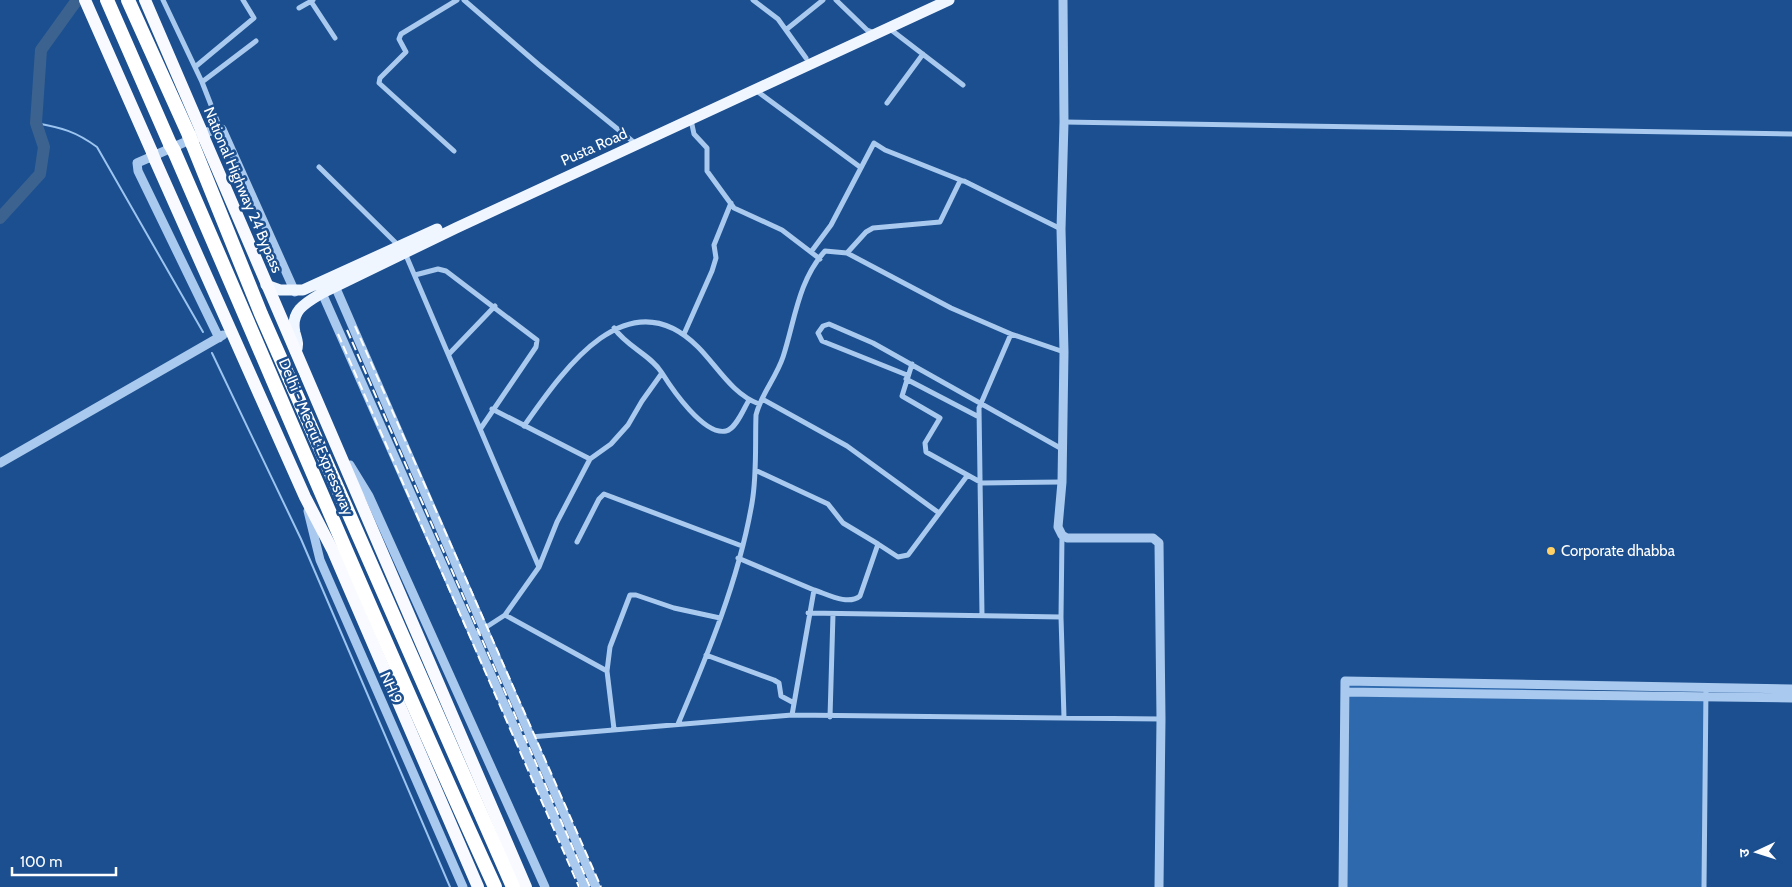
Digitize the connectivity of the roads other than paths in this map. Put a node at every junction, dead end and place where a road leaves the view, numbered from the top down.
1 (85, 0) edge
2 (107, 0) edge
3 (128, 0) edge
4 (145, 0) edge
5 (163, 0) edge
6 (243, 0) edge
7 (312, 0) edge
8 (457, 0) edge
9 (464, 0) edge
10 (753, 0) edge
11 (823, 0) edge
12 (836, 0) edge
13 (930, 0) edge
14 (949, 0) edge
15 (1063, 0) edge
16 (299, 8) dead end
17 (889, 28) junction
18 (787, 29) junction
19 (872, 32) junction
20 (335, 38) dead end
21 (256, 42) dead end
22 (923, 54) junction
23 (806, 58) junction
24 (195, 67) junction
25 (202, 82) junction
26 (963, 85) dead end
27 (754, 89) junction
28 (887, 103) dead end
29 (691, 119) junction
30 (1064, 122) junction
31 (220, 128) junction
32 (1792, 134) edge
33 (197, 137) junction
34 (634, 142) junction
35 (454, 151) dead end
36 (319, 167) dead end
37 (860, 168) junction
38 (964, 181) junction
39 (731, 203) junction
40 (1061, 229) junction
41 (402, 250) junction
42 (811, 252) junction
43 (847, 253) junction
44 (820, 259) junction
45 (415, 275) junction
46 (266, 285) junction
47 (335, 286) junction
48 (295, 292) junction
49 (322, 293) junction
50 (495, 306) junction
51 (614, 328) junction
52 (232, 331) junction
53 (684, 334) junction
54 (1011, 334) junction
55 (219, 338) junction
56 (1064, 352) junction
57 (296, 354) junction
58 (449, 354) junction
59 (912, 364) junction
60 (662, 373) junction
61 (907, 377) junction
62 (762, 399) junction
63 (749, 400) junction
64 (982, 402) junction
65 (759, 404) junction
66 (492, 409) junction
67 (979, 417) junction
68 (524, 426) junction
69 (481, 428) junction
70 (334, 440) junction
71 (1062, 449) junction
72 (590, 459) junction
73 (0, 463) edge
74 (755, 470) junction
75 (967, 476) junction
76 (1062, 482) junction
77 (982, 483) junction
78 (305, 496) junction
79 (939, 513) junction
80 (1062, 535) junction
81 (577, 542) dead end
82 (878, 544) junction
83 (742, 546) junction
84 (738, 558) junction
85 (539, 567) junction
86 (814, 590) junction
87 (808, 613) junction
88 (833, 614) junction
89 (505, 615) junction
90 (982, 615) junction
91 (1061, 617) junction
92 (720, 618) junction
93 (484, 629) junction
94 (474, 635) junction
95 (706, 655) junction
96 (607, 671) junction
97 (1792, 689) edge
98 (1345, 692) junction
99 (1706, 692) junction
100 (1792, 698) edge
101 (794, 703) junction
102 (792, 715) junction
103 (830, 717) junction
104 (1064, 718) junction
105 (1161, 719) junction
106 (678, 724) junction
107 (614, 729) junction
108 (532, 736) junction
109 (519, 738) junction
110 (463, 887) edge
111 (478, 887) edge
112 (495, 887) edge
113 (513, 887) edge
114 (526, 887) edge
115 (544, 887) edge
116 (585, 887) edge
117 (596, 887) edge
118 (1159, 887) edge
119 (1343, 887) edge
120 (1704, 887) edge

1 - 52 highway
2 - 112 highway, Delhi - Meerut Expressway
3 - 33 highway, Delhi - Meerut Expressway
4 - 33 highway, National Highway 24 Bypass
5 - 24 street
6 - 24 street
7 - 16 street
7 - 20 street
8 - 35 street
9 - 34 street
10 - 18 street
11 - 18 street
12 - 19 street
13 - 19 main road, Pusta Road
14 - 17 main road, Pusta Road
15 - 30 street
17 - 19 main road, Pusta Road
17 - 22 street
18 - 23 street
19 - 23 main road, Pusta Road
19 - 27 main road, Pusta Road
21 - 25 street
22 - 26 street
22 - 28 street
23 - 34 main road, Pusta Road
24 - 25 street
25 - 31 street
27 - 29 main road, Pusta Road
27 - 37 street
29 - 34 main road, Pusta Road
29 - 39 street
30 - 32 street
30 - 40 street
31 - 48 street
31 - 55 street
33 - 46 highway, National Highway 24 Bypass
33 - 113 highway, Delhi - Meerut Expressway
34 - 41 main road, Pusta Road
36 - 41 street
37 - 38 street
37 - 42 street
38 - 40 street
38 - 43 street
39 - 42 street
39 - 53 street
40 - 56 street
41 - 45 street
41 - 47 main road, Pusta Road
41 - 48 main road, Pusta Road
42 - 44 street
43 - 44 street
43 - 54 street
44 - 62 street
45 - 50 street
45 - 58 street
46 - 48 main road
46 - 57 highway, National Highway 24 Bypass
47 - 49 main road, Pusta Road
47 - 93 street
49 - 57 main road, Pusta Road
49 - 94 street
50 - 58 street
50 - 66 street
51 - 53 street
51 - 60 street
51 - 68 street
52 - 55 street
52 - 78 highway
53 - 63 street
54 - 56 street
54 - 64 street
55 - 73 street
56 - 71 street
57 - 70 highway, National Highway 24 Bypass
58 - 69 street
59 - 61 street
59 - 61 street
59 - 64 street
60 - 63 street
60 - 72 street
61 - 67 street
61 - 75 street
62 - 65 street
62 - 79 street
63 - 65 street
64 - 67 street
64 - 71 street
65 - 74 street
66 - 68 street
66 - 69 street
67 - 77 street
68 - 72 street
69 - 85 street
70 - 114 highway, National Highway 24 Bypass
70 - 115 street
71 - 76 street
72 - 85 street
74 - 82 street
74 - 83 street
75 - 77 street
75 - 79 street
76 - 77 street
76 - 80 street
77 - 90 street
78 - 110 street, NH 9
78 - 111 highway
79 - 82 street
80 - 91 street
80 - 105 street
81 - 83 street
82 - 86 street
83 - 84 street
84 - 86 street
84 - 92 street
85 - 89 street
86 - 87 street
87 - 88 street
87 - 101 street
88 - 90 street
88 - 103 street
89 - 93 street
89 - 96 street
90 - 91 street
91 - 104 street
92 - 95 street
92 - 96 street
93 - 94 street
93 - 108 street
94 - 109 street
95 - 101 street
95 - 106 street
96 - 107 street
97 - 99 street
98 - 99 street
98 - 99 street
98 - 119 street
99 - 100 street
99 - 120 street
101 - 102 street
102 - 103 street
102 - 106 street
103 - 104 street
104 - 105 street
105 - 118 street
106 - 107 street
107 - 108 street
108 - 109 street
108 - 117 street
109 - 116 street

